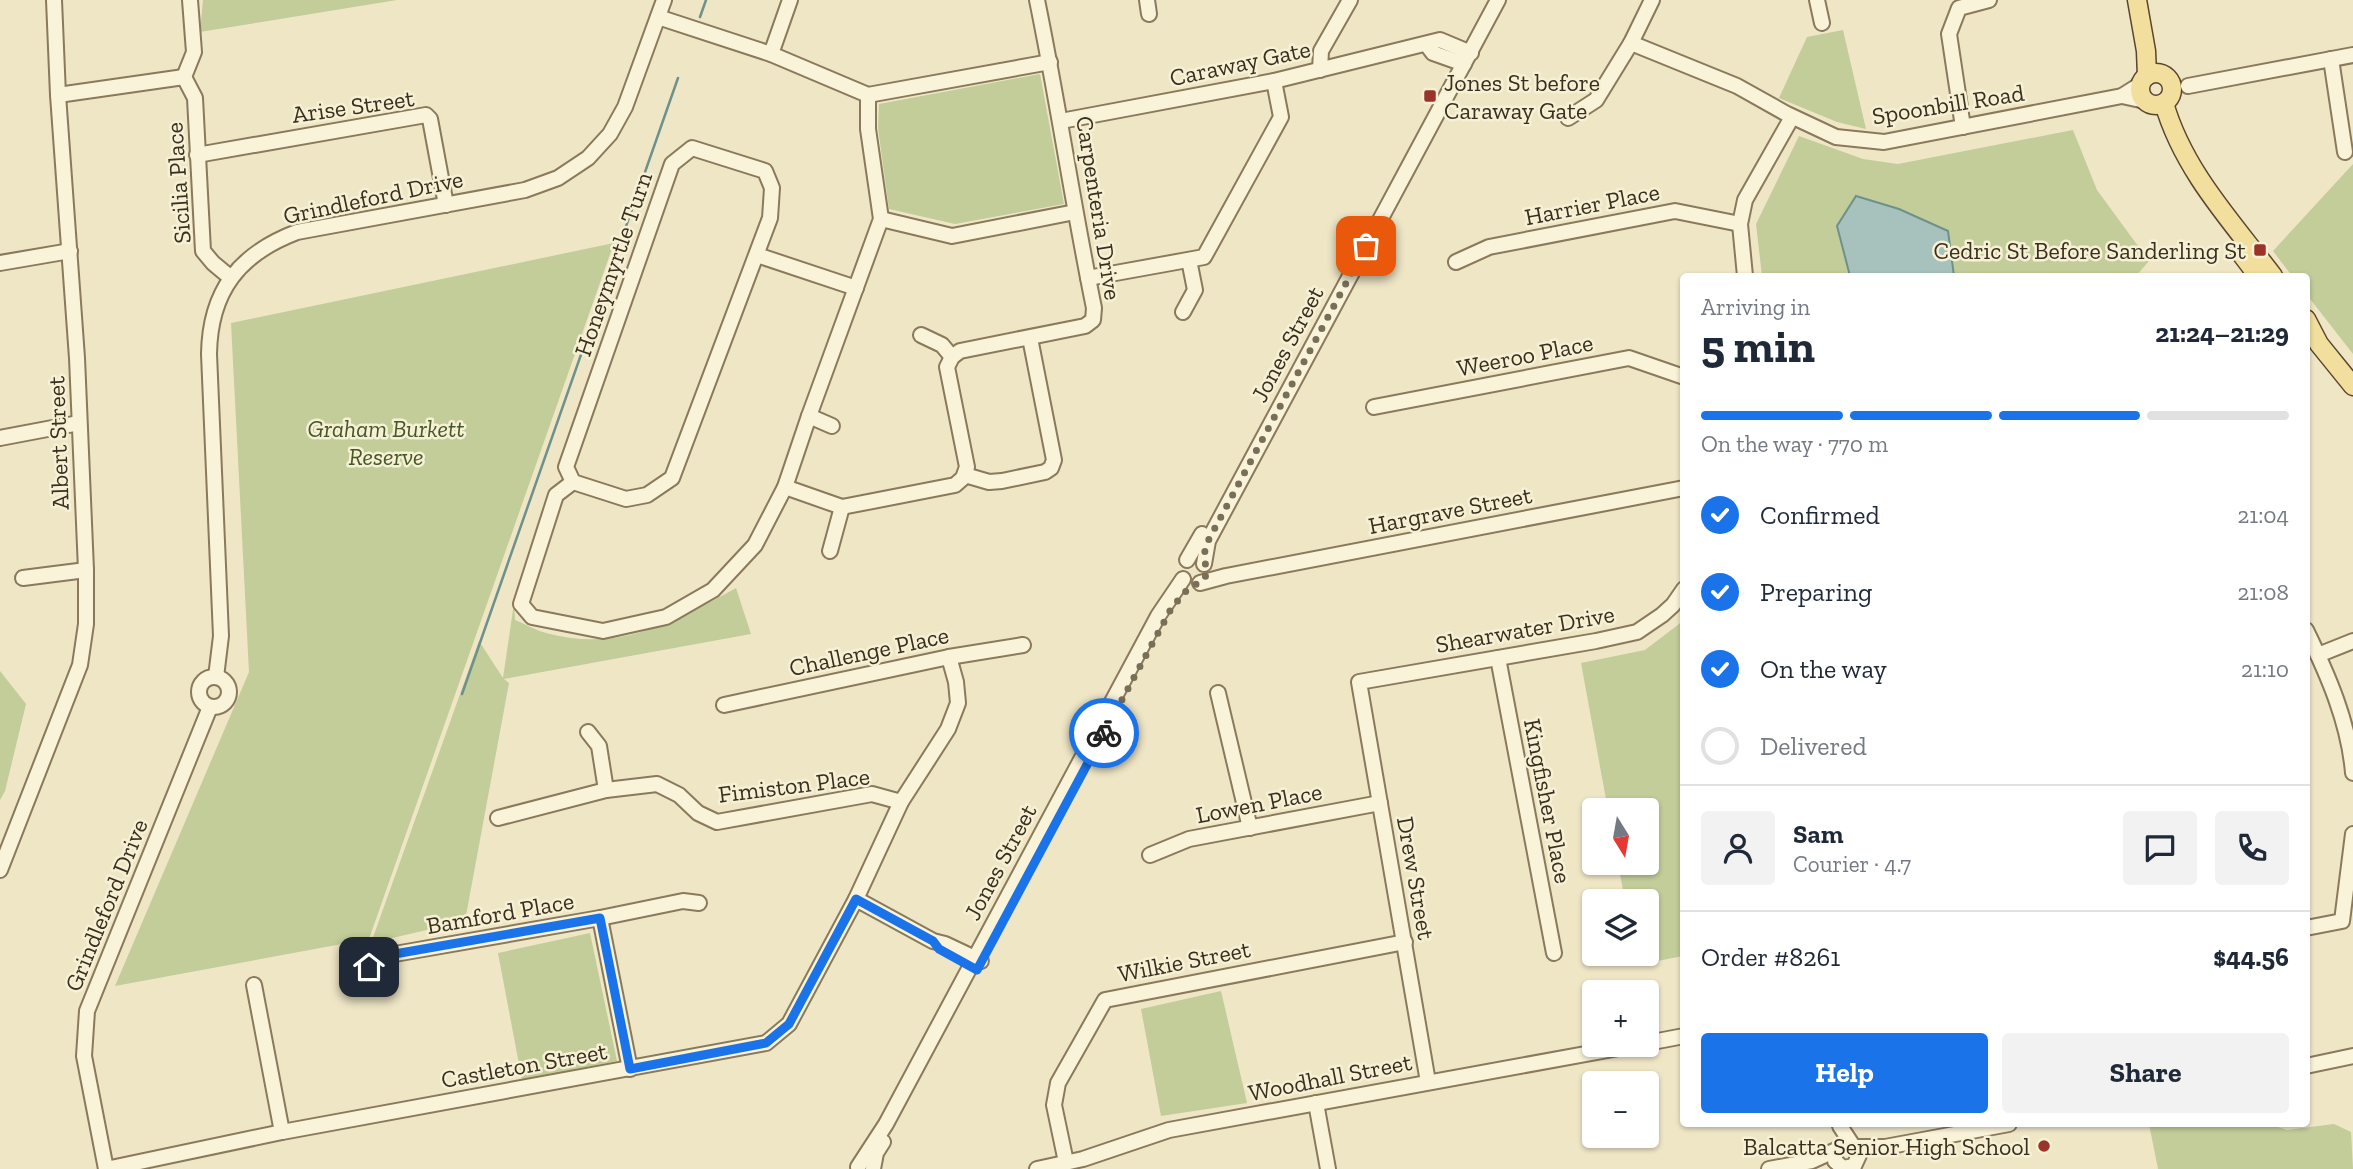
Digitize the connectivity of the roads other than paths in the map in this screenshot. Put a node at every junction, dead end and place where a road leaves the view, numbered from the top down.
1 (54, 0) edge
2 (190, 0) edge
3 (664, 0) edge
4 (790, 0) edge
5 (1037, 0) edge
6 (1350, 0) edge
7 (1488, 0) edge
8 (1498, 0) edge
9 (1652, 0) edge
10 (1817, 0) edge
11 (1989, 0) edge
12 (2137, 0) edge
13 (2146, 0) edge
14 (658, 17) junction
15 (1822, 23) dead end
16 (1632, 43) junction
17 (771, 54) junction
18 (2353, 55) edge
19 (1464, 57) junction
20 (2331, 60) junction
21 (1050, 62) junction
22 (1320, 70) junction
23 (184, 77) junction
24 (1274, 82) junction
25 (2188, 86) dead end
26 (2152, 91) junction
27 (58, 95) junction
28 (868, 95) junction
29 (1793, 117) junction
30 (1568, 118) dead end
31 (1061, 121) junction
32 (1963, 127) junction
33 (2345, 152) dead end
34 (197, 155) junction
35 (446, 205) junction
36 (1075, 212) junction
37 (880, 219) junction
38 (1740, 224) junction
39 (70, 251) junction
40 (757, 255) junction
41 (1189, 260) junction
42 (1456, 262) dead end
43 (0, 263) edge
44 (1745, 273) edge
45 (2256, 273) edge
46 (2271, 273) edge
47 (231, 278) junction
48 (1088, 278) junction
49 (856, 288) junction
50 (1183, 312) dead end
51 (921, 335) dead end
52 (1030, 338) junction
53 (2313, 339) edge
54 (952, 357) junction
55 (1680, 376) edge
56 (2351, 379) edge
57 (1374, 407) dead end
58 (809, 416) junction
59 (79, 422) junction
60 (832, 426) dead end
61 (0, 438) edge
62 (965, 475) junction
63 (573, 482) junction
64 (785, 487) junction
65 (1680, 489) edge
66 (842, 507) junction
67 (830, 551) dead end
68 (1187, 560) junction
69 (1205, 565) junction
70 (86, 570) junction
71 (1226, 576) junction
72 (23, 578) dead end
73 (1192, 582) junction
74 (1680, 595) edge
75 (2310, 638) edge
76 (2353, 642) edge
77 (1023, 645) dead end
78 (2318, 655) junction
79 (949, 657) junction
80 (1498, 658) junction
81 (216, 677) junction
82 (1359, 682) joint
83 (1218, 694) dead end
84 (724, 705) dead end
85 (210, 707) junction
86 (588, 732) dead end
87 (2353, 773) edge
88 (606, 790) junction
89 (901, 802) junction
90 (1380, 803) junction
91 (498, 818) dead end
92 (1250, 828) junction
93 (2353, 834) edge
94 (1150, 855) dead end
95 (0, 870) edge
96 (856, 899) junction
97 (699, 903) dead end
98 (600, 918) junction
99 (2310, 927) edge
100 (1405, 942) junction
101 (1554, 953) dead end
102 (976, 964) junction
103 (369, 967) dead end
104 (254, 985) dead end
105 (1680, 1037) edge
106 (1659, 1041) edge
107 (1582, 1054) edge
108 (2353, 1056) edge
109 (2310, 1065) edge
110 (630, 1069) junction
111 (1428, 1082) junction
112 (1316, 1103) junction
113 (1840, 1127) edge
114 (1993, 1127) edge
115 (282, 1132) junction
116 (1885, 1147) junction
117 (1843, 1151) junction
118 (1066, 1162) junction
119 (863, 1168) edge
120 (106, 1169) edge
121 (1037, 1169) edge
122 (1328, 1169) edge
123 (1769, 1169) edge

1 - 27 street, Albert Street
2 - 23 street
3 - 14 street, Grindleford Drive
4 - 17 street
5 - 21 street, Carpenteria Drive
6 - 22 street
7 - 19 street, Jones Street
8 - 19 street, Jones Street
9 - 16 street
10 - 15 street
11 - 32 street
12 - 26 main road
13 - 26 main road
14 - 17 street
14 - 35 street, Grindleford Drive
16 - 29 street, Spoonbill Road
16 - 30 street
17 - 28 street
18 - 20 street
19 - 22 street, Caraway Gate
19 - 68 street, Jones Street
19 - 69 street, Jones Street
20 - 25 street
20 - 33 street
21 - 28 street
21 - 31 street, Carpenteria Drive
22 - 24 street, Caraway Gate
23 - 27 street
23 - 34 street, Sicilia Place
24 - 31 street, Caraway Gate
24 - 41 street
26 - 32 street, Spoonbill Road
26 - 45 main road
26 - 46 main road
27 - 39 street, Albert Street
28 - 37 street
29 - 32 street, Spoonbill Road
29 - 38 street
31 - 36 street, Carpenteria Drive
34 - 35 street, Arise Street
34 - 47 street, Sicilia Place
35 - 47 street, Grindleford Drive
36 - 37 street
36 - 48 street, Carpenteria Drive
37 - 49 street
38 - 42 street, Harrier Place
38 - 44 street
39 - 43 street
39 - 59 street, Albert Street
40 - 49 street
40 - 63 street, Honeymyrtle Turn
40 - 63 street, Honeymyrtle Turn
41 - 48 street
41 - 50 street
47 - 81 street, Grindleford Drive
48 - 52 street, Carpenteria Drive
49 - 58 street
51 - 54 street
52 - 54 street, Carpenteria Drive
52 - 62 street
53 - 56 main road
54 - 62 street
55 - 57 street, Weeroo Place
58 - 60 street
58 - 64 street
59 - 61 street
59 - 70 street, Albert Street
62 - 66 street
63 - 64 street
64 - 66 street
65 - 71 street, Hargrave Street
66 - 67 street
68 - 69 street
68 - 73 street, Jones Street
69 - 71 street
69 - 73 street, Jones Street
70 - 72 street
70 - 95 street, Albert Street
71 - 73 street, Hargrave Street
73 - 102 street, Jones Street
74 - 80 street, Shearwater Drive
75 - 78 street
76 - 78 street
77 - 79 street, Challenge Place
78 - 87 street
79 - 84 street, Challenge Place
79 - 89 street, Castleton Street
80 - 82 street, Shearwater Drive
80 - 101 street, Kingfisher Place
81 - 85 street
81 - 85 street
82 - 90 street, Drew Street
83 - 92 street
85 - 120 street, Grindleford Drive
86 - 88 street
88 - 89 street, Fimiston Place
88 - 91 street, Fimiston Place
89 - 96 street, Castleton Street
90 - 92 street, Lowen Place
90 - 100 street, Drew Street
92 - 94 street, Lowen Place
93 - 99 street
96 - 102 street
96 - 110 street, Castleton Street
97 - 98 street, Bamford Place
98 - 103 street, Bamford Place
98 - 110 street, Bamford Place
100 - 111 street, Drew Street
100 - 118 street, Wilkie Street
102 - 119 street, Jones Street
104 - 115 street
105 - 106 street
107 - 111 street, Woodhall Street
108 - 109 street
110 - 115 street, Castleton Street
111 - 112 street, Woodhall Street
112 - 118 street, Woodhall Street
112 - 122 street
113 - 117 street
114 - 116 street
115 - 120 street, Castleton Street
116 - 117 street
116 - 117 street
117 - 123 street
118 - 121 street, Woodhall Street

